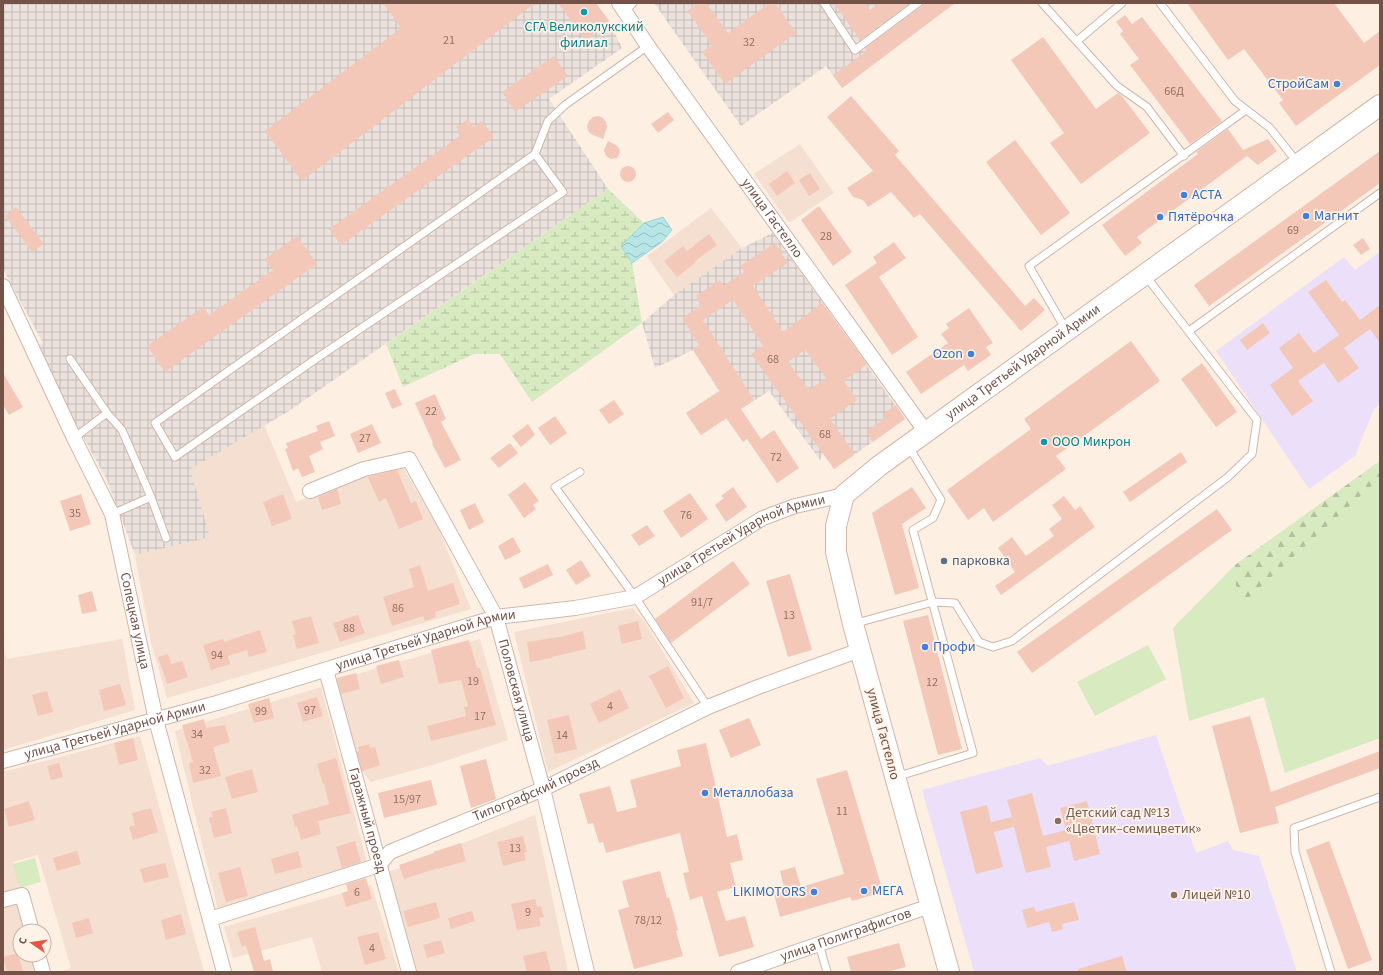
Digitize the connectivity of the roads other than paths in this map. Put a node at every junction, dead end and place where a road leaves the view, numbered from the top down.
1 (824, 3) edge
2 (918, 3) edge
3 (1042, 3) edge
4 (1122, 3) edge
5 (1160, 3) edge
6 (626, 6) edge
7 (1077, 41) junction
8 (648, 46) junction
9 (1380, 105) edge
10 (1246, 110) junction
11 (536, 154) junction
12 (1184, 156) junction
13 (1299, 164) junction
14 (1380, 193) edge
15 (1145, 275) junction
16 (3, 286) edge
17 (1067, 331) junction
18 (1190, 331) junction
19 (70, 359) dead end
20 (107, 413) junction
21 (926, 432) junction
22 (74, 438) junction
23 (908, 445) junction
24 (580, 472) dead end
25 (310, 491) dead end
26 (844, 495) junction
27 (151, 497) junction
28 (112, 514) junction
29 (166, 538) dead end
30 (635, 597) junction
31 (933, 602) junction
32 (496, 617) junction
33 (852, 624) junction
34 (860, 650) junction
35 (326, 670) junction
36 (708, 707) junction
37 (156, 720) junction
38 (3, 761) edge
39 (895, 777) junction
40 (543, 789) junction
41 (1380, 797) edge
42 (379, 865) junction
43 (3, 900) edge
44 (930, 906) junction
45 (210, 919) junction
46 (30, 923) edge
47 (819, 944) junction
48 (224, 972) edge
49 (409, 972) edge
50 (587, 972) edge
51 (738, 972) edge
52 (827, 972) edge
53 (949, 972) edge
54 (1331, 972) edge

1 - 2 lane
3 - 7 lane
4 - 7 lane
5 - 10 lane
6 - 8 street, улица Гастелло
7 - 12 lane
8 - 11 lane
8 - 21 street, улица Гастелло
9 - 13 main road, улица Третьей Ударной Армии
10 - 12 lane
10 - 13 lane
11 - 11 lane
12 - 17 lane
13 - 15 main road, улица Третьей Ударной Армии
14 - 18 lane
15 - 17 main road, улица Третьей Ударной Армии
15 - 18 lane
16 - 22 street, Сопецкая улица
17 - 21 main road, улица Третьей Ударной Армии
18 - 31 lane
19 - 20 lane
20 - 22 lane
20 - 27 lane
21 - 23 main road, улица Третьей Ударной Армии
22 - 28 street, Сопецкая улица
23 - 26 main road, улица Третьей Ударной Армии
23 - 31 lane
24 - 30 lane
25 - 32 street, Половская улица
26 - 30 street, улица Третьей Ударной Армии
26 - 33 main road, улица Гастелло
27 - 28 lane
27 - 29 lane
28 - 37 street, Сопецкая улица
30 - 32 street, улица Третьей Ударной Армии
30 - 36 lane
31 - 33 lane
31 - 39 lane
32 - 35 street, улица Третьей Ударной Армии
32 - 40 street, Половская улица
33 - 34 main road, улица Гастелло
34 - 36 street, Типографский проезд
34 - 39 main road, улица Гастелло
35 - 37 street, улица Третьей Ударной Армии
35 - 42 street, Гаражный проезд
36 - 40 street, Типографский проезд
37 - 38 street, улица Третьей Ударной Армии
37 - 45 street, Сопецкая улица
39 - 44 main road, улица Гастелло
40 - 42 street, Типографский проезд
40 - 50 street, Половская улица
41 - 54 lane
42 - 45 street, Типографский проезд
42 - 49 street, Гаражный проезд
43 - 46 street
44 - 47 street, улица Полиграфистов
44 - 53 main road, улица Гастелло
45 - 48 street, Сопецкая улица
47 - 51 street, улица Полиграфистов
47 - 52 lane

